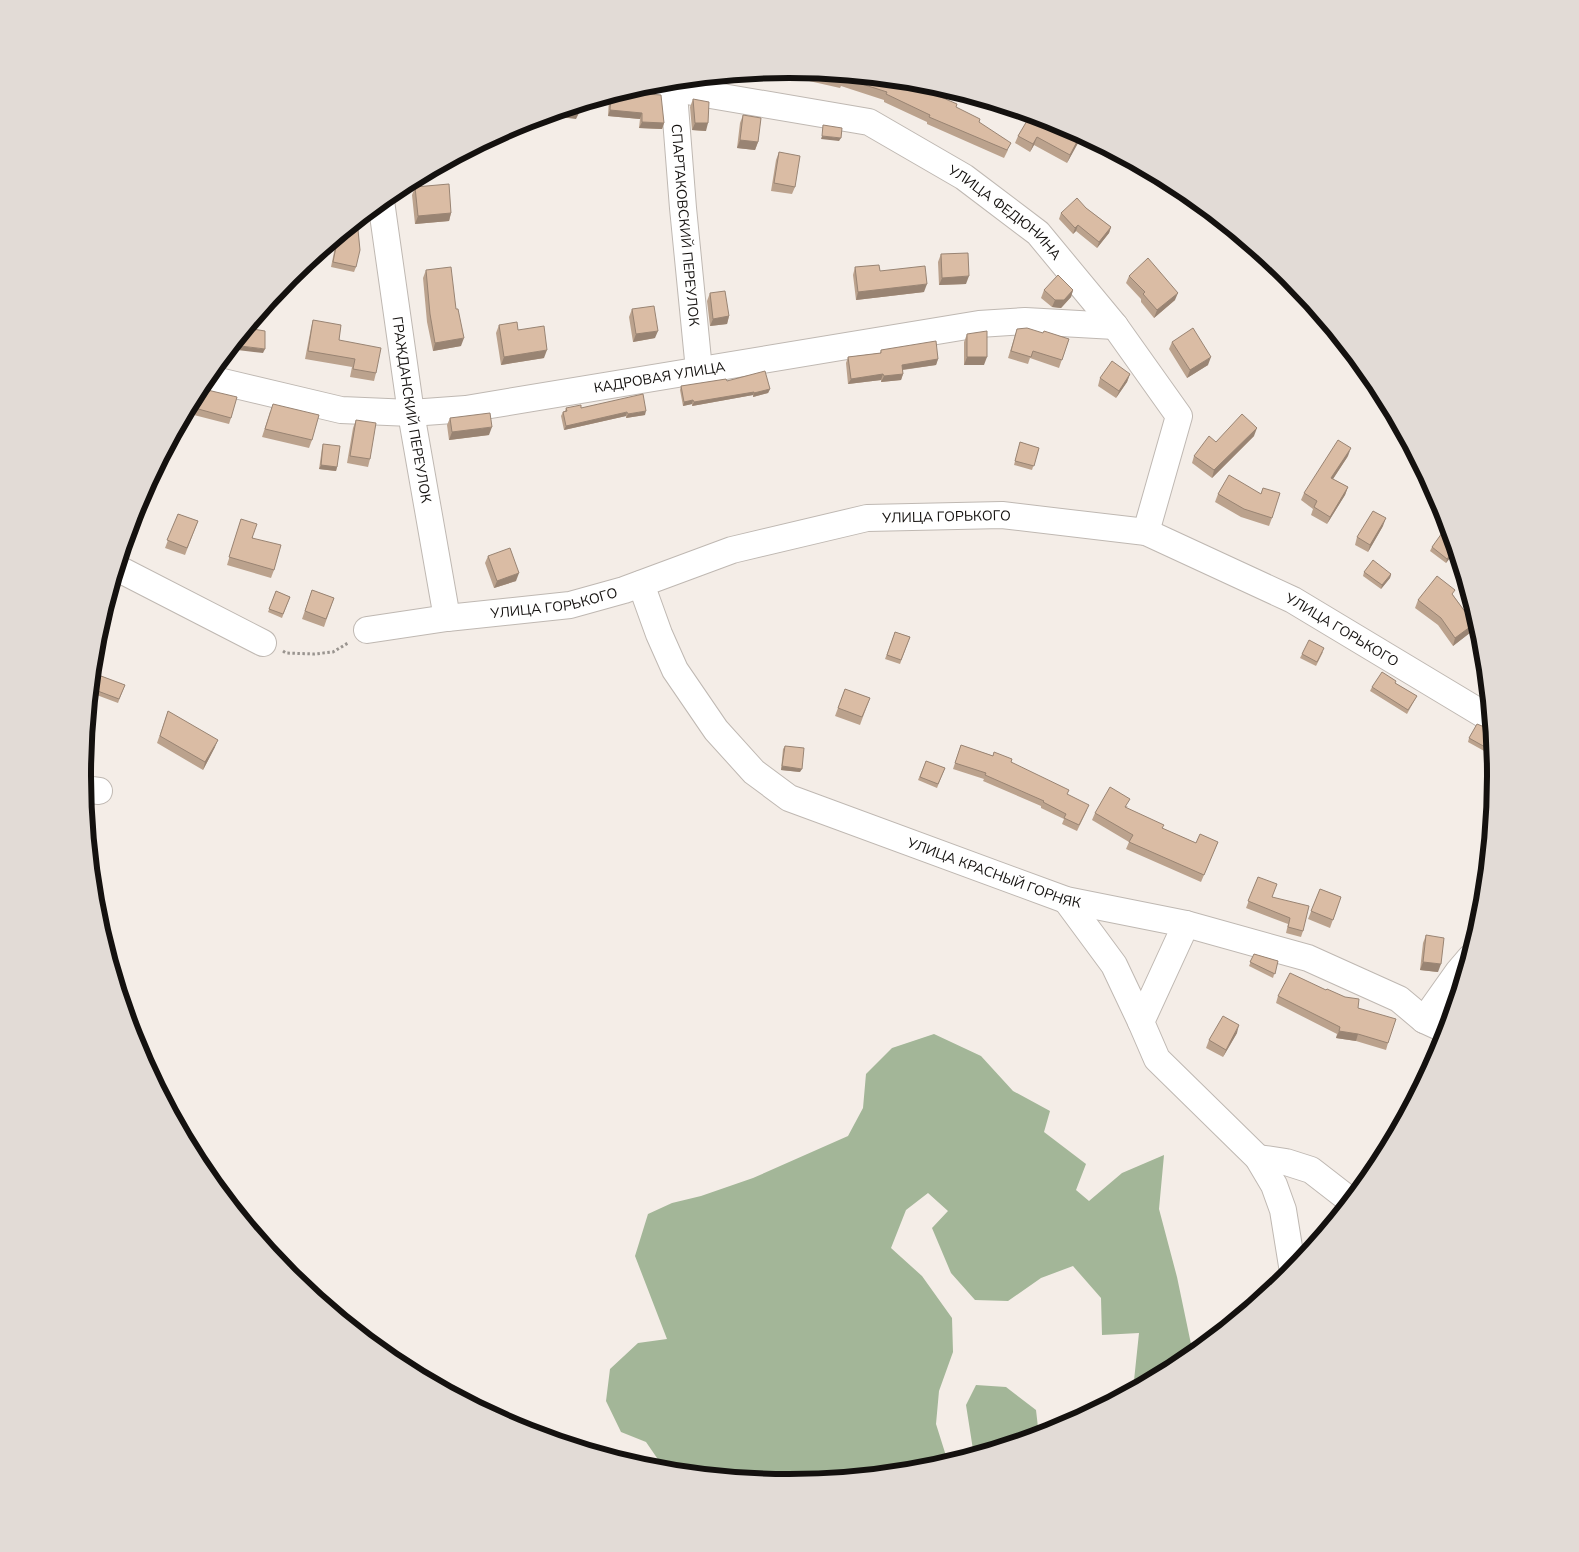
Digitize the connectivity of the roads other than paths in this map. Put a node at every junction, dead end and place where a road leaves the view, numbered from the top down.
1 (677, 87) edge
2 (666, 89) edge
3 (382, 209) edge
4 (1115, 326) junction
5 (699, 370) junction
6 (215, 380) edge
7 (411, 413) junction
8 (1146, 532) junction
9 (122, 571) edge
10 (641, 584) junction
11 (447, 618) junction
12 (367, 630) road end
13 (264, 643) road end
14 (1485, 716) edge
15 (1066, 900) junction
16 (1186, 924) junction
17 (1460, 969) edge
18 (1424, 1020) junction
19 (1141, 1022) junction
20 (1441, 1028) edge
21 (1258, 1158) junction
22 (1346, 1197) edge
23 (1291, 1261) edge

1 - 4 street, УЛИЦА ФЕДЮНИНА
2 - 5 street, СПАРТАКОВСКИЙ ПЕРЕУЛОК
3 - 7 street, ГРАЖДАНСКИЙ ПЕРЕУЛОК
4 - 5 street, КАДРОВАЯ УЛИЦА
4 - 8 street, УЛИЦА ФЕДЮНИНА
5 - 7 street, КАДРОВАЯ УЛИЦА
6 - 7 street, КАДРОВАЯ УЛИЦА
7 - 11 street, ГРАЖДАНСКИЙ ПЕРЕУЛОК
8 - 10 street, УЛИЦА ГОРЬКОГО
8 - 14 street, УЛИЦА ГОРЬКОГО
9 - 13 street
10 - 11 street, УЛИЦА ГОРЬКОГО
10 - 15 street, УЛИЦА КРАСНЫЙ ГОРНЯК
11 - 12 street, УЛИЦА ГОРЬКОГО
15 - 16 street, УЛИЦА КРАСНЫЙ ГОРНЯК
15 - 19 street
16 - 18 street, УЛИЦА КРАСНЫЙ ГОРНЯК
16 - 19 street
17 - 18 street
18 - 20 street, УЛИЦА КРАСНЫЙ ГОРНЯК
19 - 21 street
21 - 22 street
21 - 23 street

